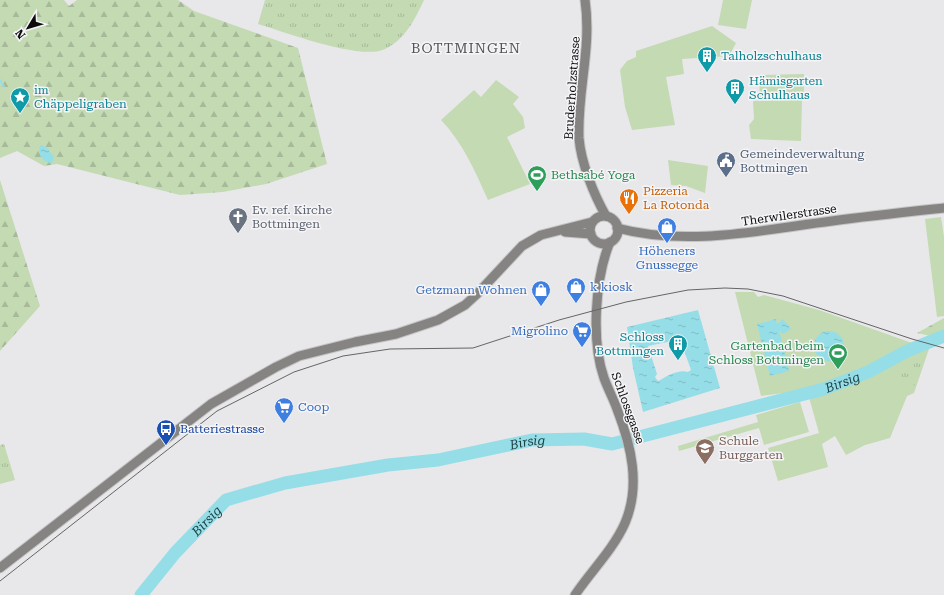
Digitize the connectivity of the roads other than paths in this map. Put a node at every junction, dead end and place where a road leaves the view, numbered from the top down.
1 (585, 0) edge
2 (596, 199) junction
3 (944, 208) edge
4 (606, 216) junction
5 (594, 220) junction
6 (552, 232) junction
7 (615, 235) junction
8 (594, 238) junction
9 (602, 262) junction
10 (0, 568) edge
11 (575, 595) edge

1 - 2 main road, Bruderholzstrasse
2 - 4 main road, Bruderholzstrasse
2 - 5 main road, Bruderholzstrasse
3 - 7 main road, Therwilerstrasse
4 - 5 main road
4 - 7 main road
5 - 6 main road
5 - 8 main road
6 - 8 main road
6 - 10 main road
7 - 8 main road
7 - 9 main road, Schlossgasse
8 - 9 main road, Schlossgasse
9 - 11 main road, Schlossgasse

